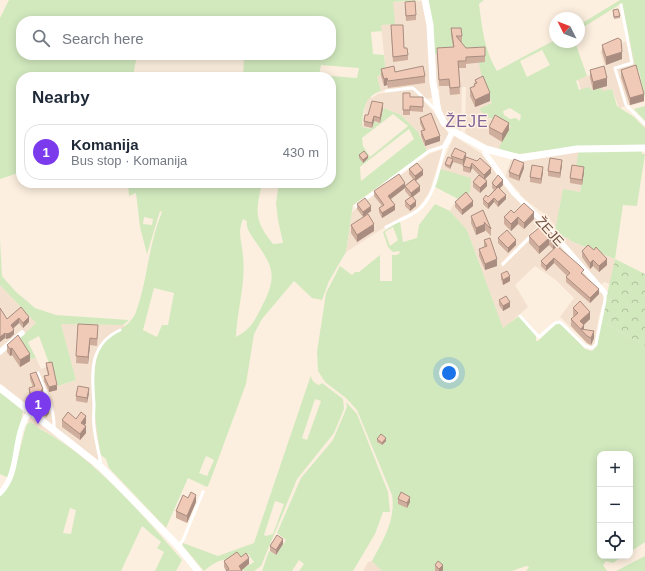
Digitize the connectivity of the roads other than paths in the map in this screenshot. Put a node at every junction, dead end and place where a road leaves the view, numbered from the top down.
1 (425, 0) edge
2 (621, 5) dead end
3 (386, 91) dead end
4 (435, 98) junction
5 (427, 102) junction
6 (438, 111) junction
7 (645, 124) edge
8 (453, 131) junction
9 (445, 146) junction
10 (645, 148) edge
11 (486, 149) junction
12 (356, 206) edge
13 (544, 223) junction
14 (386, 227) dead end
15 (539, 228) edge
16 (534, 233) edge
17 (503, 264) dead end
18 (605, 293) joint
19 (520, 316) dead end
20 (120, 330) dead end
21 (22, 333) dead end
22 (0, 352) edge
23 (38, 373) edge
24 (0, 388) edge
25 (31, 411) junction
26 (54, 428) junction
27 (101, 467) junction
28 (203, 492) dead end
29 (0, 493) edge
30 (178, 546) junction
31 (198, 571) edge

1 - 4 street
2 - 7 lane
3 - 5 lane
4 - 5 lane
4 - 6 street
5 - 6 lane
6 - 8 street
8 - 9 street
8 - 11 street
9 - 12 lane
9 - 14 lane
10 - 11 street
11 - 13 street, ŽEJE
13 - 15 lane
13 - 18 street, ŽEJE
16 - 17 lane
18 - 19 lane
20 - 27 lane
21 - 22 street
23 - 26 lane
24 - 25 street
25 - 26 street
25 - 29 street
26 - 27 street
27 - 30 street
28 - 30 lane
30 - 31 street

